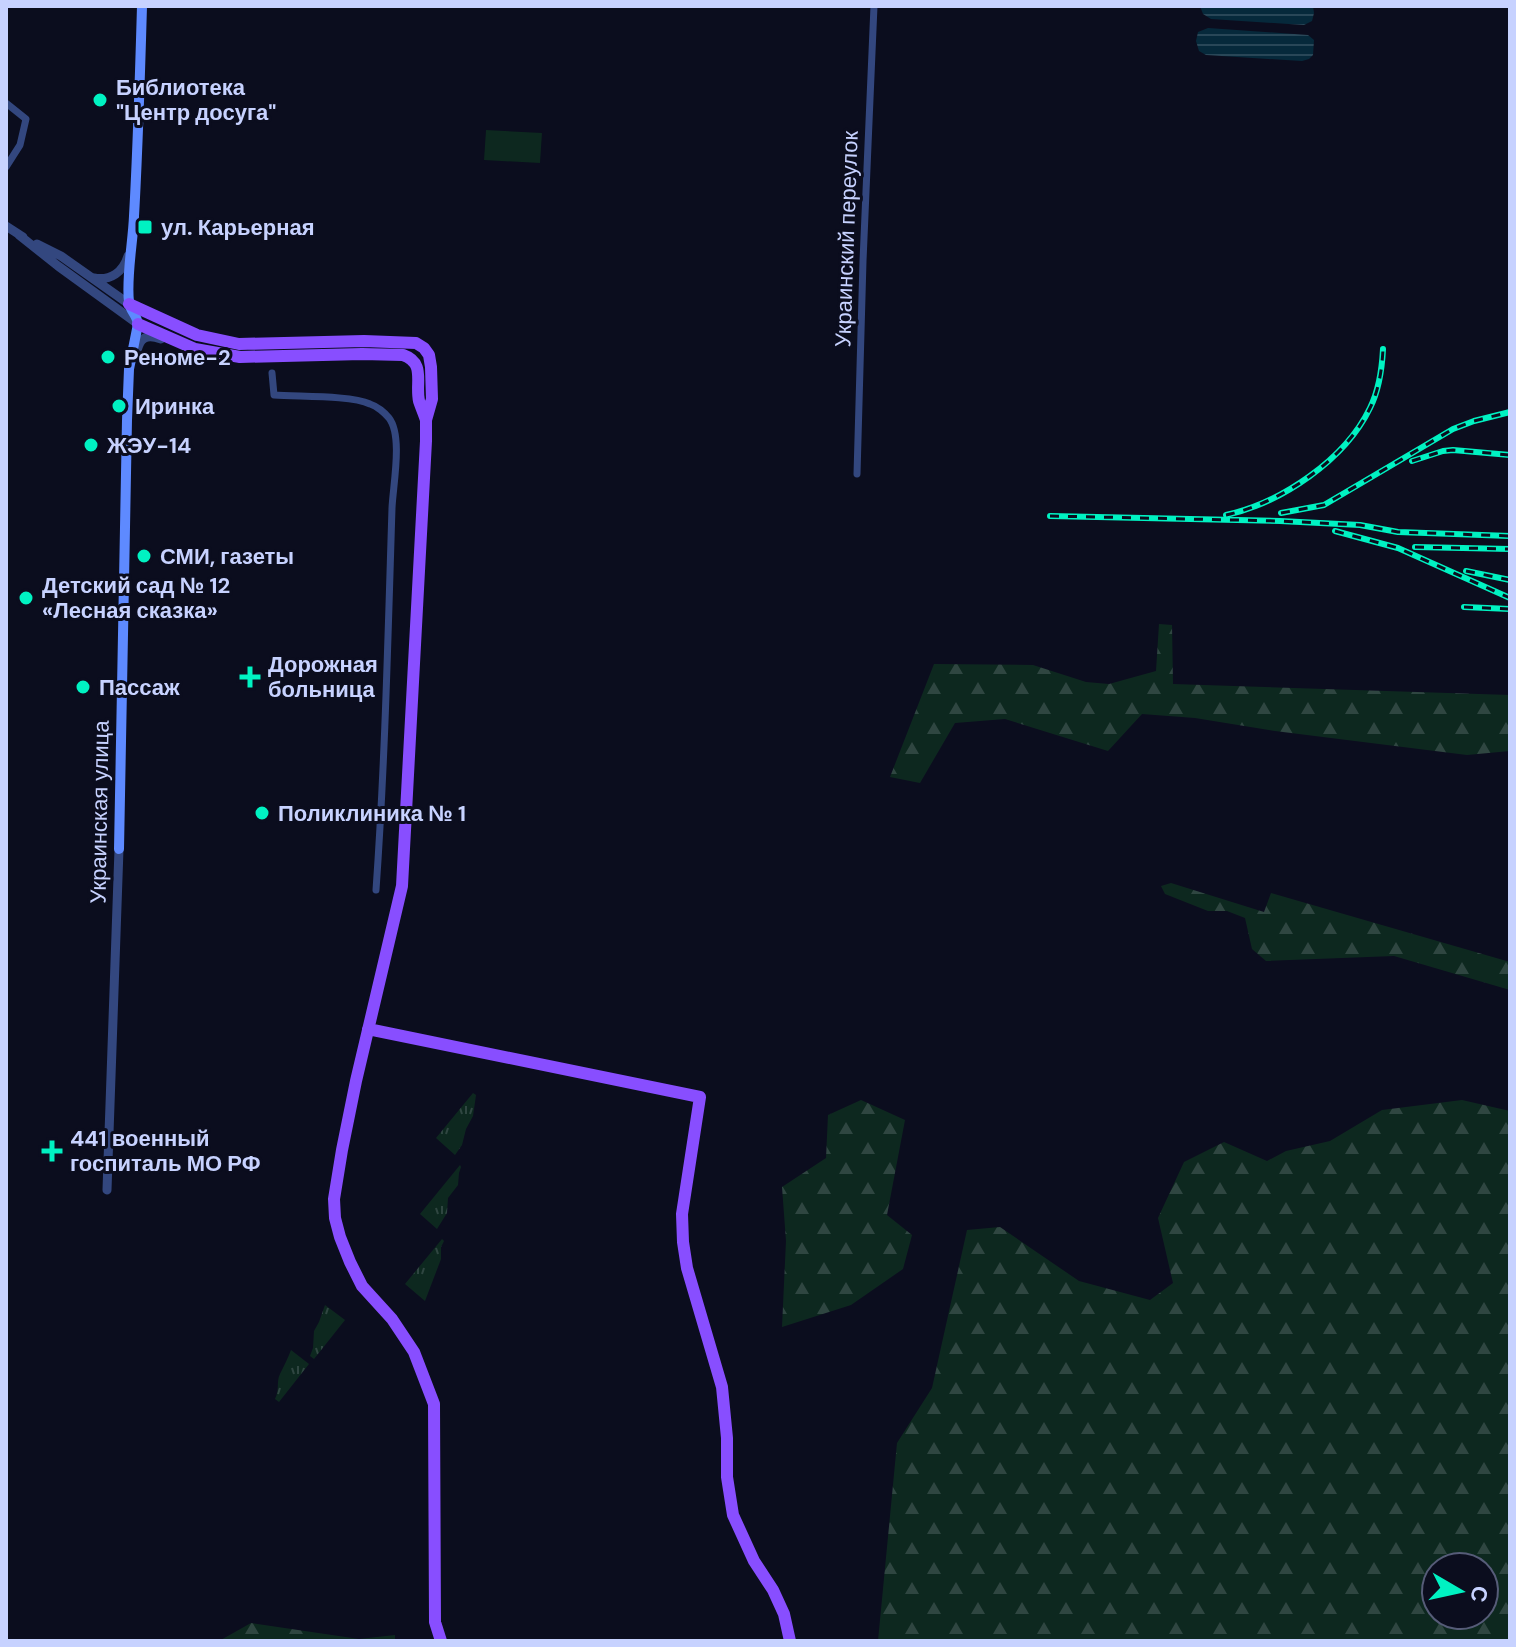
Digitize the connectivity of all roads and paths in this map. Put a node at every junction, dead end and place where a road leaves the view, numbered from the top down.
1 (142, 6) edge
2 (874, 6) edge
3 (6, 103) edge
4 (6, 167) edge
5 (135, 197) junction
6 (6, 226) edge
7 (19, 235) junction
8 (86, 274) junction
9 (129, 304) junction
10 (138, 324) junction
11 (195, 349) junction
12 (272, 373) dead end
13 (128, 389) junction
14 (426, 420) junction
15 (857, 474) dead end
16 (119, 849) joint
17 (376, 890) dead end
18 (368, 1029) junction
19 (107, 1190) dead end
20 (441, 1641) edge
21 (790, 1641) edge

1 - 5 main road
2 - 15 street, Украинский переулок
3 - 4 street
5 - 8 street
5 - 9 main road
6 - 7 street
7 - 8 street
7 - 10 street
8 - 9 street
9 - 10 main road
9 - 14 main road
10 - 11 main road
10 - 13 main road, Украинская улица
11 - 13 street
11 - 14 main road
12 - 17 street
13 - 16 main road, Украинская улица
14 - 18 main road
16 - 19 street, Украинская улица
18 - 20 main road
18 - 21 main road

